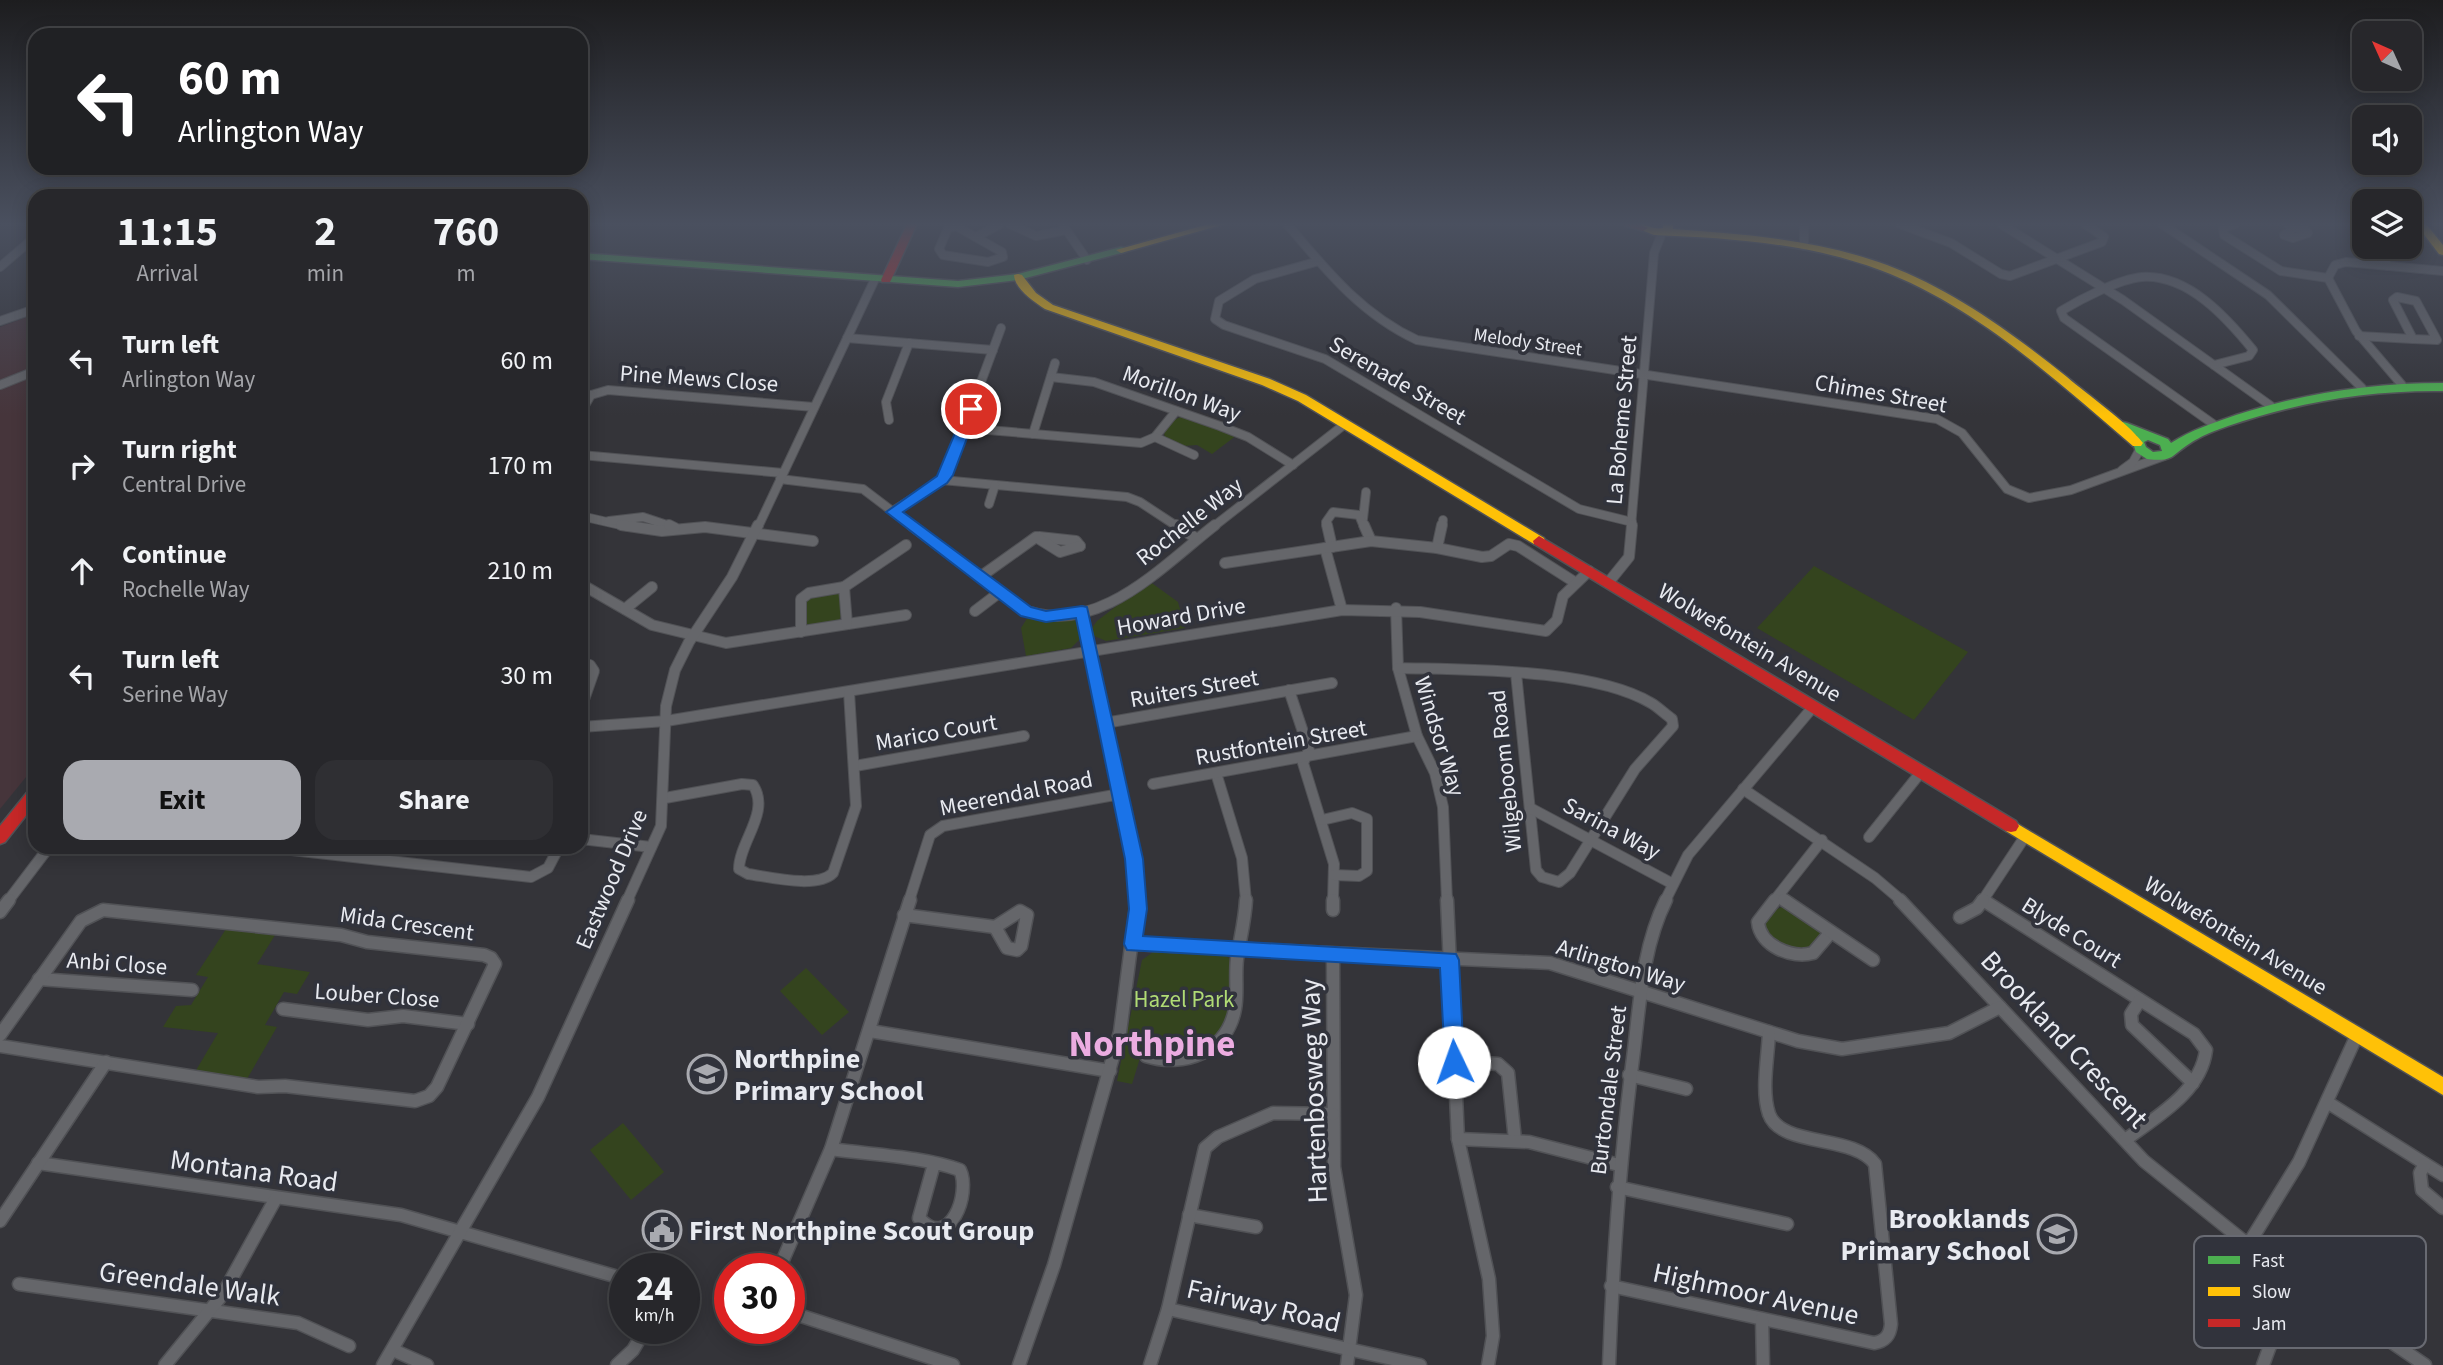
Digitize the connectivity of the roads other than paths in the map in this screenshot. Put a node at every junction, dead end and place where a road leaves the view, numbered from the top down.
1 (876, 288) edge
2 (1026, 288) edge
3 (1238, 288) edge
4 (1342, 288) edge
5 (1651, 288) edge
6 (1927, 288) edge
7 (2104, 288) edge
8 (2115, 288) edge
9 (2181, 288) edge
10 (2259, 288) edge
11 (2333, 288) edge
12 (2108, 290) junction
13 (28, 311) edge
14 (0, 321) edge
15 (1001, 328) dead end
16 (2359, 336) junction
17 (847, 338) junction
18 (2413, 339) junction
19 (909, 343) junction
20 (993, 350) junction
21 (1055, 363) dead end
22 (2214, 365) junction
23 (1644, 374) junction
24 (28, 375) edge
25 (1051, 377) junction
26 (0, 385) edge
27 (2402, 386) junction
28 (2443, 387) edge
29 (956, 388) dead end
30 (2362, 388) junction
31 (978, 389) junction
32 (588, 395) edge
33 (592, 395) junction
34 (588, 401) edge
35 (2272, 406) junction
36 (814, 407) junction
37 (1176, 411) junction
38 (889, 420) dead end
39 (1345, 424) junction
40 (2216, 426) junction
41 (964, 428) junction
42 (1033, 434) junction
43 (2197, 434) junction
44 (1155, 437) junction
45 (2144, 441) junction
46 (2167, 454) junction
47 (1194, 455) dead end
48 (588, 456) edge
49 (1293, 465) junction
50 (2119, 472) junction
51 (782, 476) junction
52 (942, 480) junction
53 (995, 485) junction
54 (1366, 492) dead end
55 (989, 504) dead end
56 (893, 512) junction
57 (643, 516) junction
58 (588, 517) edge
59 (1363, 519) junction
60 (1443, 520) dead end
61 (605, 521) junction
62 (1632, 522) junction
63 (675, 528) junction
64 (638, 529) junction
65 (754, 535) junction
66 (1036, 537) dead end
67 (1198, 539) junction
68 (813, 541) dead end
69 (1371, 541) junction
70 (905, 545) dead end
71 (1328, 548) junction
72 (1437, 548) junction
73 (1225, 563) dead end
74 (1589, 571) junction
75 (980, 577) junction
76 (1576, 583) junction
77 (1608, 583) junction
78 (588, 587) edge
79 (652, 587) dead end
80 (844, 587) junction
81 (1000, 592) junction
82 (1396, 608) junction
83 (625, 609) junction
84 (1342, 610) junction
85 (975, 611) dead end
86 (1082, 611) junction
87 (906, 615) dead end
88 (847, 624) junction
89 (801, 632) junction
90 (694, 635) junction
91 (1090, 651) junction
92 (588, 665) edge
93 (1398, 668) junction
94 (1516, 673) junction
95 (1332, 683) dead end
96 (588, 688) edge
97 (1289, 690) junction
98 (849, 692) junction
99 (1813, 707) junction
100 (666, 721) junction
101 (1105, 723) junction
102 (588, 727) edge
103 (1417, 736) junction
104 (1024, 737) dead end
105 (1306, 757) junction
106 (855, 766) junction
107 (1921, 772) junction
108 (1216, 773) junction
109 (1153, 784) dead end
110 (1743, 789) junction
111 (1120, 794) junction
112 (665, 798) junction
113 (28, 802) edge
114 (1532, 809) junction
115 (1322, 820) junction
116 (2026, 835) junction
117 (0, 837) edge
118 (1869, 837) dead end
119 (588, 840) edge
120 (1822, 840) junction
121 (1590, 841) junction
122 (651, 848) junction
123 (44, 854) edge
124 (327, 854) edge
125 (555, 854) edge
126 (1334, 875) junction
127 (1673, 884) junction
128 (1779, 897) junction
129 (1983, 900) junction
130 (1333, 910) dead end
131 (0, 912) edge
132 (904, 915) junction
133 (1960, 917) dead end
134 (995, 928) dead end
135 (1831, 932) junction
136 (1133, 944) junction
137 (1240, 949) junction
138 (1333, 954) junction
139 (1449, 960) junction
140 (1873, 960) dead end
141 (39, 979) junction
142 (192, 990) dead end
143 (1641, 993) junction
144 (2140, 1000) junction
145 (2000, 1007) junction
146 (283, 1009) dead end
147 (468, 1024) junction
148 (870, 1031) junction
149 (1769, 1032) junction
150 (0, 1035) edge
151 (2357, 1035) junction
152 (0, 1046) edge
153 (1146, 1056) dead end
154 (106, 1062) junction
155 (1473, 1062) dead end
156 (1110, 1071) junction
157 (1629, 1075) junction
158 (2193, 1083) junction
159 (2443, 1087) edge
160 (1686, 1089) dead end
161 (2327, 1102) junction
162 (1333, 1114) junction
163 (1458, 1139) junction
164 (1515, 1140) junction
165 (2125, 1140) junction
166 (831, 1149) junction
167 (38, 1163) junction
168 (934, 1164) junction
169 (2426, 1164) junction
170 (1619, 1165) junction
171 (2443, 1175) edge
172 (1617, 1187) junction
173 (276, 1198) junction
174 (2443, 1208) edge
175 (1189, 1215) junction
176 (0, 1220) edge
177 (1787, 1224) dead end
178 (1256, 1227) dead end
179 (460, 1233) junction
180 (2237, 1236) edge
181 (2254, 1236) edge
182 (786, 1253) edge
183 (609, 1275) edge
184 (19, 1284) dead end
185 (1612, 1286) junction
186 (1168, 1309) junction
187 (206, 1312) junction
188 (805, 1317) edge
189 (1762, 1319) junction
190 (637, 1344) edge
191 (349, 1346) dead end
192 (2269, 1348) edge
193 (2399, 1348) edge
194 (1349, 1349) junction
195 (393, 1350) junction
196 (165, 1365) edge
197 (383, 1365) edge
198 (427, 1365) edge
199 (617, 1365) edge
200 (953, 1365) edge
201 (1019, 1365) edge
202 (1150, 1365) edge
203 (1347, 1365) edge
204 (1420, 1365) edge
205 (1489, 1365) edge
206 (1609, 1365) edge
207 (1763, 1365) edge
208 (2263, 1365) edge
209 (2425, 1365) edge

1 - 17 street, Eastwood Drive
2 - 39 street, Wolwefontein Avenue
3 - 62 street, Serenade Street
4 - 23 street, Melody Street
5 - 23 street, La Boheme Street
6 - 45 street
7 - 12 street
8 - 12 street
9 - 22 street
10 - 30 street
11 - 16 street
12 - 22 street
12 - 40 street
13 - 14 street
15 - 20 street
16 - 18 street
16 - 27 street
17 - 19 street
17 - 36 street, Eastwood Drive
18 - 18 street
19 - 20 street
19 - 38 street
20 - 31 street
21 - 25 street
22 - 35 street
23 - 50 street, Chimes Street
23 - 62 street, La Boheme Street
24 - 26 street
25 - 37 street, Morillon Way
25 - 42 street
27 - 28 street
27 - 30 street
29 - 31 street
30 - 35 street
31 - 41 street
32 - 33 street, Pine Mews Close
33 - 34 street
33 - 36 street, Pine Mews Close
35 - 40 street
36 - 51 street, Eastwood Drive
37 - 44 street
37 - 49 street, Morillon Way
39 - 49 street, Rochelle Way
39 - 74 street, Wolwefontein Avenue
40 - 43 street
41 - 42 street
41 - 52 street
42 - 44 street
43 - 45 street
43 - 46 street
44 - 47 street
45 - 46 street
45 - 50 street, Chimes Street
46 - 50 street, Chimes Street
48 - 51 street, Rochelle Way
49 - 67 street, Rochelle Way
51 - 56 street, Rochelle Way
51 - 65 street, Eastwood Drive
52 - 53 street
52 - 56 street
53 - 55 street
53 - 67 street
54 - 59 street
56 - 75 street, Rochelle Way
57 - 61 street
57 - 63 street
57 - 64 street
58 - 61 street
59 - 69 street
59 - 71 street
60 - 72 street
61 - 64 street
62 - 77 street, La Boheme Street
63 - 64 street
63 - 65 street
65 - 68 street
65 - 90 street, Eastwood Drive
66 - 75 street
67 - 86 street, Rochelle Way
69 - 71 street
69 - 72 street
70 - 80 street
71 - 73 street
71 - 84 street
72 - 76 street
74 - 76 street, Howard Drive
74 - 77 street, Wolwefontein Avenue
75 - 81 street, Rochelle Way
76 - 82 street, Howard Drive
77 - 99 street, Wolwefontein Avenue
78 - 83 street
79 - 83 street
80 - 88 street
80 - 89 street
81 - 85 street
81 - 86 street, Rochelle Way
82 - 84 street, Howard Drive
82 - 93 street, Windsor Way
83 - 90 street
84 - 91 street, Howard Drive
86 - 91 street
87 - 88 street
88 - 89 street
89 - 90 street
90 - 100 street, Eastwood Drive
91 - 98 street, Howard Drive
91 - 101 street
92 - 96 street
93 - 94 street
93 - 103 street, Windsor Way
94 - 114 street, Wilgeboom Road
94 - 121 street
95 - 97 street, Ruiters Street
97 - 101 street, Ruiters Street
97 - 105 street, Ruiters Street
98 - 100 street, Howard Drive
98 - 106 street
99 - 107 street, Wolwefontein Avenue
99 - 110 street, Burtondale Street
100 - 102 street, Howard Drive
100 - 112 street, Eastwood Drive
101 - 111 street
103 - 105 street, Rustfontein Street
103 - 139 street, Windsor Way
104 - 106 street, Marico Court
105 - 108 street, Rustfontein Street
105 - 115 street, Ruiters Street
106 - 112 street
107 - 116 street, Wolwefontein Avenue
107 - 118 street
108 - 109 street, Rustfontein Street
108 - 137 street
110 - 120 street, Brookland Crescent
110 - 127 street, Burtondale Street
111 - 132 street, Meerendal Road
111 - 136 street
112 - 122 street, Eastwood Drive
113 - 117 street
114 - 121 street, Sarina Way
114 - 121 street, Wilgeboom Road
115 - 126 street, Ruiters Street
115 - 126 street
116 - 129 street
116 - 151 street, Wolwefontein Avenue
119 - 122 street
120 - 128 street
120 - 145 street, Brookland Crescent
121 - 127 street, Sarina Way
122 - 179 street, Eastwood Drive
123 - 131 street
124 - 125 street
126 - 130 street, Ruiters Street
127 - 143 street, Burtondale Street
128 - 135 street
128 - 135 street
129 - 133 street
129 - 144 street, Blyde Court
132 - 134 street
132 - 148 street
135 - 140 street
136 - 137 street, Arlington Way
136 - 156 street
137 - 138 street, Arlington Way
137 - 153 street
138 - 139 street, Arlington Way
138 - 162 street, Hartenbosweg Way
139 - 143 street, Arlington Way
139 - 163 street, Windsor Way
141 - 142 street, Anbi Close
141 - 147 street, Mida Crescent
141 - 150 street, Mida Crescent
143 - 149 street, Arlington Way
143 - 157 street, Burtondale Street
144 - 158 street
144 - 158 street, Blyde Court
145 - 149 street, Arlington Way
145 - 165 street, Brookland Crescent
146 - 147 street, Louber Close
147 - 154 street, Mida Crescent
148 - 156 street
148 - 166 street
149 - 189 street, Highmoor Avenue
151 - 159 street, Wolwefontein Avenue
151 - 161 street
152 - 154 street, Mida Crescent
154 - 167 street
155 - 164 street
156 - 201 street
157 - 160 street
157 - 170 street, Burtondale Street
158 - 165 street, Blyde Court
161 - 169 street
161 - 181 street
162 - 175 street
162 - 194 street, Hartenbosweg Way
163 - 164 street
163 - 205 street, Windsor Way
164 - 170 street
165 - 180 street, Brookland Crescent
166 - 168 street
166 - 182 street
167 - 173 street, Montana Road
167 - 176 street
168 - 168 street
169 - 171 street
169 - 174 street
170 - 172 street, Burtondale Street
172 - 177 street
172 - 185 street, Burtondale Street
173 - 179 street, Montana Road
173 - 187 street
175 - 178 street
175 - 186 street
179 - 183 street, Montana Road
179 - 195 street, Eastwood Drive
184 - 187 street, Greendale Walk
185 - 189 street, Highmoor Avenue
185 - 206 street, Burtondale Street
186 - 194 street, Fairway Road
186 - 202 street
187 - 191 street, Greendale Walk
187 - 196 street
188 - 200 street
189 - 207 street
190 - 199 street
192 - 208 street
193 - 209 street, Brookland Crescent
194 - 203 street, Fairway Road
194 - 204 street, Fairway Road
195 - 197 street, Eastwood Drive
195 - 198 street

